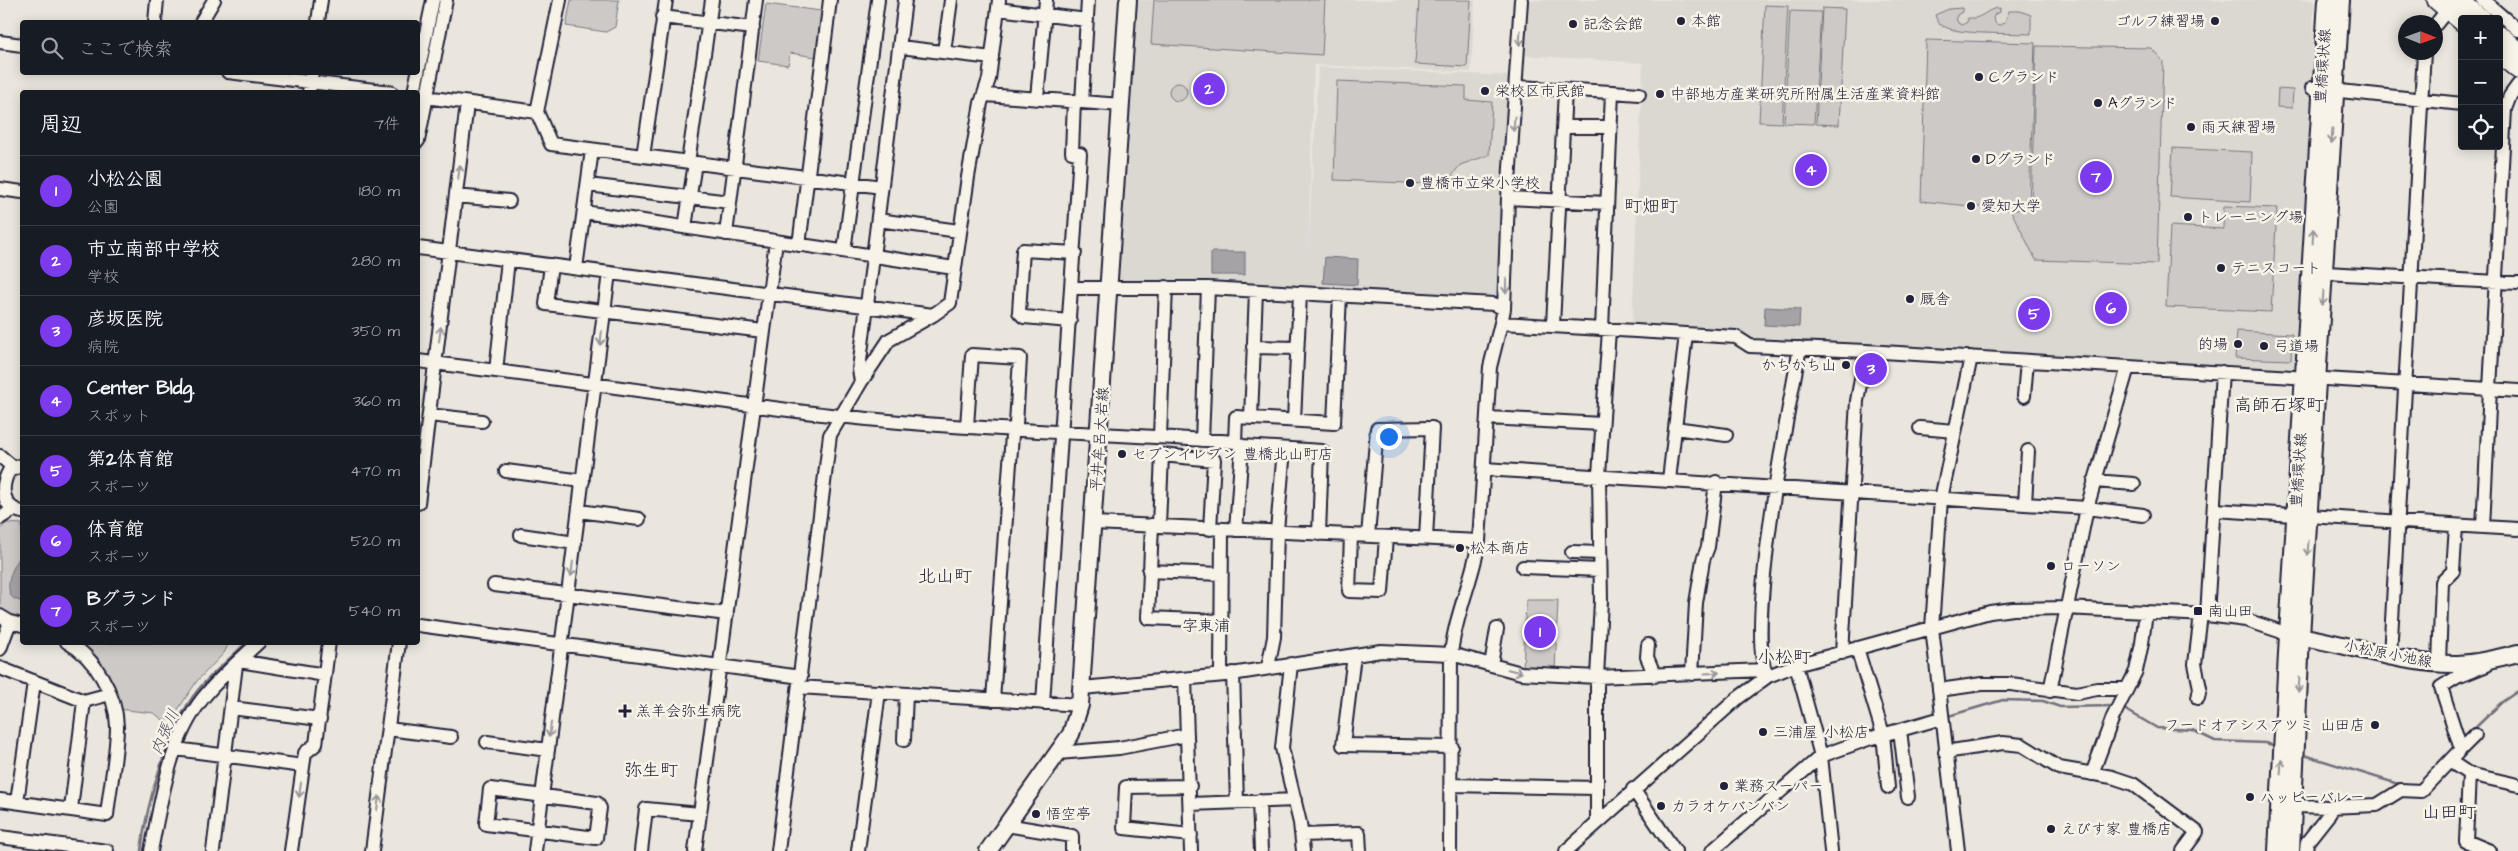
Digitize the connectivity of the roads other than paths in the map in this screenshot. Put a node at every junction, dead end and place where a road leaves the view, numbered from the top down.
1 (158, 0) edge
2 (214, 0) edge
3 (321, 0) edge
4 (433, 0) edge
5 (446, 0) edge
6 (560, 0) edge
7 (666, 0) edge
8 (712, 0) edge
9 (756, 0) edge
10 (830, 0) edge
11 (878, 0) edge
12 (905, 0) edge
13 (951, 0) edge
14 (1046, 0) edge
15 (1088, 0) edge
16 (1128, 0) edge
17 (1522, 0) edge
18 (2327, 0) edge
19 (2341, 0) edge
20 (999, 4) edge
21 (2465, 7) edge
22 (1044, 14) junction
23 (662, 17) junction
24 (155, 20) edge
25 (202, 20) edge
26 (318, 20) edge
27 (1087, 20) junction
28 (2443, 20) edge
29 (708, 23) junction
30 (753, 28) junction
31 (2518, 30) edge
32 (2503, 38) edge
33 (0, 42) edge
34 (20, 45) edge
35 (900, 47) junction
36 (2518, 51) edge
37 (944, 52) junction
38 (2503, 56) edge
39 (992, 58) junction
40 (2424, 60) edge
41 (420, 63) edge
42 (2518, 69) edge
43 (258, 75) edge
44 (418, 75) edge
45 (310, 82) edge
46 (2518, 85) edge
47 (1517, 87) junction
48 (2323, 89) junction
49 (359, 90) edge
50 (414, 90) edge
51 (1565, 90) junction
52 (1612, 92) junction
53 (1639, 94) dead end
54 (985, 95) junction
55 (422, 97) edge
56 (1036, 98) junction
57 (2422, 100) junction
58 (1078, 102) junction
59 (467, 104) junction
60 (2458, 104) edge
61 (1122, 105) junction
62 (2503, 106) edge
63 (537, 112) junction
64 (420, 119) edge
65 (1564, 127) junction
66 (1610, 128) junction
67 (592, 150) junction
68 (2501, 150) edge
69 (643, 156) junction
70 (692, 163) junction
71 (734, 168) junction
72 (808, 178) junction
73 (854, 184) junction
74 (588, 185) junction
75 (882, 187) junction
76 (0, 189) edge
77 (20, 192) edge
78 (456, 196) junction
79 (689, 198) junction
80 (1508, 198) junction
81 (509, 201) dead end
82 (730, 202) junction
83 (1560, 202) junction
84 (1606, 203) junction
85 (584, 212) junction
86 (878, 220) junction
87 (685, 227) junction
88 (960, 231) junction
89 (726, 234) junction
90 (776, 241) junction
91 (799, 245) junction
92 (420, 248) edge
93 (844, 251) junction
94 (450, 253) junction
95 (1074, 254) junction
96 (873, 256) junction
97 (508, 260) junction
98 (551, 265) junction
99 (576, 268) junction
100 (954, 268) junction
101 (609, 273) junction
102 (2325, 274) junction
103 (2412, 277) junction
104 (2497, 282) junction
105 (2518, 284) edge
106 (1166, 287) junction
107 (1072, 288) junction
108 (1208, 288) junction
109 (1109, 289) junction
110 (1256, 291) junction
111 (768, 294) junction
112 (1300, 294) junction
113 (1340, 295) junction
114 (867, 307) junction
115 (1504, 309) junction
116 (604, 311) junction
117 (933, 315) junction
118 (1070, 321) junction
119 (1500, 323) junction
120 (1553, 325) junction
121 (1605, 330) junction
122 (763, 331) junction
123 (1686, 334) junction
124 (1253, 347) junction
125 (1297, 348) junction
126 (1800, 348) junction
127 (1866, 351) junction
128 (1971, 358) junction
129 (420, 361) edge
130 (2027, 361) junction
131 (436, 363) junction
132 (2128, 367) junction
133 (496, 371) junction
134 (2222, 372) junction
135 (2311, 378) junction
136 (860, 382) junction
137 (595, 384) junction
138 (2406, 384) junction
139 (2490, 389) junction
140 (2518, 391) edge
141 (2024, 396) dead end
142 (753, 405) junction
143 (429, 415) junction
144 (840, 416) junction
145 (1251, 418) junction
146 (1487, 418) junction
147 (1294, 420) junction
148 (482, 421) dead end
149 (1602, 424) junction
150 (967, 426) junction
151 (1675, 428) junction
152 (1920, 428) dead end
153 (1014, 429) junction
154 (1955, 431) junction
155 (1063, 432) junction
156 (1100, 434) junction
157 (1726, 435) dead end
158 (1160, 436) junction
159 (1202, 440) junction
160 (1238, 444) junction
161 (1284, 449) junction
162 (2028, 451) dead end
163 (0, 456) edge
164 (10, 469) edge
165 (1484, 469) junction
166 (506, 471) dead end
167 (1599, 476) junction
168 (1669, 480) junction
169 (583, 481) junction
170 (2094, 481) junction
171 (1716, 482) junction
172 (2134, 484) dead end
173 (420, 487) edge
174 (1774, 487) junction
175 (1851, 492) junction
176 (1940, 498) junction
177 (2025, 504) junction
178 (10, 507) edge
179 (2086, 508) junction
180 (579, 510) junction
181 (2214, 510) junction
182 (2143, 514) dead end
183 (2303, 516) junction
184 (0, 518) edge
185 (639, 519) dead end
186 (2398, 522) junction
187 (1094, 523) junction
188 (1156, 525) junction
189 (2456, 526) junction
190 (2483, 527) junction
191 (1216, 529) junction
192 (2518, 529) edge
193 (1236, 530) junction
194 (1277, 531) junction
195 (1319, 534) junction
196 (1351, 535) junction
197 (521, 536) dead end
198 (1368, 536) junction
199 (1386, 537) junction
200 (1426, 538) junction
201 (1479, 541) junction
202 (575, 543) junction
203 (1572, 552) dead end
204 (1600, 553) junction
205 (1523, 567) dead end
206 (1600, 570) junction
207 (1149, 571) junction
208 (1221, 574) junction
209 (494, 585) dead end
210 (568, 594) junction
211 (2065, 608) junction
212 (2146, 612) junction
213 (726, 614) junction
214 (2204, 615) junction
215 (5, 619) edge
216 (1220, 621) junction
217 (20, 624) edge
218 (420, 626) edge
219 (1932, 628) junction
220 (1497, 629) dead end
221 (2294, 635) junction
222 (562, 644) junction
223 (70, 645) edge
224 (256, 645) edge
225 (329, 645) edge
226 (399, 645) edge
227 (1648, 645) dead end
228 (1857, 648) junction
229 (0, 649) edge
230 (1842, 653) junction
231 (2518, 653) edge
232 (1451, 654) junction
233 (1354, 655) junction
234 (2390, 656) junction
235 (2499, 658) junction
236 (238, 663) junction
237 (2439, 663) junction
238 (1291, 664) junction
239 (720, 665) junction
240 (1491, 665) junction
241 (1796, 665) junction
242 (1268, 667) junction
243 (0, 668) edge
244 (1766, 673) junction
245 (1227, 674) junction
246 (1692, 674) junction
247 (325, 675) junction
248 (1655, 676) junction
249 (1185, 678) junction
250 (1597, 678) junction
251 (34, 682) junction
252 (800, 682) junction
253 (1082, 688) junction
254 (2127, 689) junction
255 (1939, 690) junction
256 (2050, 691) junction
257 (879, 692) junction
258 (110, 694) junction
259 (906, 694) junction
260 (2198, 698) dead end
261 (994, 700) junction
262 (84, 701) junction
263 (1043, 702) junction
264 (1080, 705) junction
265 (230, 708) junction
266 (1942, 718) junction
267 (320, 719) junction
268 (388, 729) junction
269 (1900, 730) junction
270 (1883, 734) junction
271 (1187, 735) junction
272 (2475, 735) dead end
273 (451, 737) dead end
274 (904, 740) dead end
275 (487, 742) dead end
276 (2460, 745) junction
277 (1452, 747) junction
278 (176, 749) junction
279 (548, 750) junction
280 (1945, 752) junction
281 (1058, 753) junction
282 (225, 755) junction
283 (1821, 756) junction
284 (2451, 762) junction
285 (303, 766) junction
286 (2092, 774) junction
287 (2469, 774) junction
288 (1452, 785) junction
289 (2518, 785) edge
290 (1190, 786) junction
291 (1888, 787) dead end
292 (1596, 788) junction
293 (1633, 789) junction
294 (542, 796) junction
295 (1908, 797) dead end
296 (0, 800) edge
297 (1295, 800) junction
298 (17, 802) junction
299 (1237, 802) junction
300 (1259, 802) junction
301 (1190, 804) junction
302 (2294, 806) junction
303 (2329, 807) junction
304 (71, 808) junction
305 (700, 814) junction
306 (1597, 822) junction
307 (1006, 825) junction
308 (537, 832) junction
309 (1191, 835) junction
310 (1302, 835) junction
311 (0, 837) edge
312 (2465, 846) edge
313 (47, 847) edge
314 (107, 851) edge
315 (151, 851) edge
316 (213, 851) edge
317 (291, 851) edge
318 (372, 851) edge
319 (535, 851) edge
320 (641, 851) edge
321 (696, 851) edge
322 (778, 851) edge
323 (858, 851) edge
324 (988, 851) edge
325 (1072, 851) edge
326 (1191, 851) edge
327 (1262, 851) edge
328 (1303, 851) edge
329 (1360, 851) edge
330 (1450, 851) edge
331 (1566, 851) edge
332 (1675, 851) edge
333 (1712, 851) edge
334 (1831, 851) edge
335 (1958, 851) edge
336 (2183, 851) edge
337 (2277, 851) edge
338 (2291, 851) edge
339 (2306, 851) edge
340 (2490, 851) edge

1 - 24 street
2 - 25 street
3 - 26 street
4 - 41 street
5 - 55 street
6 - 63 street
7 - 23 street
8 - 29 street
9 - 30 street
10 - 72 street
11 - 73 street
12 - 35 street
13 - 37 street
14 - 22 street
15 - 27 street
16 - 61 main road, 平井牟呂大岩線
17 -> 47 street
18 - 48 main road, 豊橋環状線
19 - 48 main road, 豊橋環状線
20 - 22 street
20 - 39 street
21 - 28 street
21 - 31 street
22 - 27 street
22 - 56 street
23 - 29 street
23 - 69 street
27 - 58 street
29 - 30 street
29 - 70 street
30 - 71 street
32 - 36 highway
33 - 34 street
35 - 37 street
35 - 75 street
37 - 39 street
38 - 42 highway
39 - 54 street
40 - 57 street
43 - 45 street
44 - 50 street
45 - 49 street
46 - 62 street
47 - 51 street
47 -> 80 street
48 - 57 street
48 -> 102 main road, 豊橋環状線
135 -> 48 main road, 豊橋環状線
51 - 52 street
51 - 65 street
52 - 53 street
52 - 66 street
54 - 56 street
54 - 88 street
55 - 59 street
55 - 64 street
56 - 58 street
57 - 60 street
57 - 103 street
58 - 61 street
58 - 95 street
59 - 63 street
78 -> 59 street
61 - 109 main road, 平井牟呂大岩線
63 - 67 street
65 - 66 street
65 - 83 street
66 - 84 street
67 - 69 street
67 - 74 street
68 - 104 street
69 - 70 street
70 - 71 street
70 - 79 street
71 - 72 street
71 - 82 street
72 - 73 street
72 - 91 street
73 - 75 street
73 - 93 street
74 - 79 street
74 - 85 street
75 - 86 street
76 - 77 street
78 - 81 street
78 - 94 street
79 - 82 street
79 - 87 street
80 - 83 street
80 -> 115 street
82 - 89 street
83 - 84 street
83 - 120 street
84 - 121 street
85 - 87 street
85 - 99 street
86 - 88 street
86 - 96 street
87 - 89 street
88 - 100 street
89 - 90 street
90 - 91 street
90 - 111 street
91 - 93 street
92 - 94 street
93 - 96 street
94 - 97 street
131 -> 94 street
95 - 107 street
95 - 118 street
96 - 100 street
96 - 114 street
97 - 98 street
97 - 133 street
98 - 99 street
98 - 116 street
99 - 101 street
100 - 117 street
101 - 111 street
101 - 116 street
102 - 103 street
102 -> 135 main road, 豊橋環状線
103 - 104 street
103 - 138 street
104 - 105 street
104 - 139 street
106 - 108 street
106 - 109 street
106 - 158 street
107 - 109 street
107 - 118 street
108 - 110 street
108 - 159 street
109 - 156 main road, 平井牟呂大岩線
110 - 112 street
110 - 124 street
111 - 114 street
111 - 122 street
112 - 113 street
112 - 125 street
113 - 115 street
113 - 147 street
114 - 117 street
114 - 136 street
115 - 119 street
116 - 122 street
116 -> 137 street
117 - 136 street
118 - 155 street
119 - 120 street
119 - 146 street
120 - 121 street
121 - 123 street
121 - 149 street
122 - 142 street
123 - 126 street
123 - 151 street
124 - 125 street
124 - 145 street
125 - 147 street
126 - 127 street
126 - 174 street
127 - 128 street
127 - 175 street
128 - 130 street
128 - 154 street
129 - 131 street
130 - 132 street
130 - 141 street
131 - 133 street
131 - 143 street
132 - 134 street
132 - 170 street
133 - 137 street
134 - 135 street
134 - 181 street
135 - 138 street
135 - 183 main road, 豊橋環状線
136 - 144 street
137 - 142 street
137 - 169 street
138 - 139 street
138 - 186 street
139 - 140 street
139 - 190 street
142 - 144 street
142 - 213 street
143 - 148 street
143 - 173 street
144 - 150 street
144 - 252 street
145 - 147 street
145 - 160 street
146 - 149 street
146 - 165 street
149 - 167 street
150 - 153 street
150 - 153 street
151 - 157 street
151 - 168 street
152 - 154 street
153 - 155 street
153 - 261 street
154 - 176 street
155 - 156 street
155 - 263 street
156 - 158 street
156 - 187 main road, 平井牟呂大岩線
158 - 159 street
159 - 160 street
160 - 161 street
160 - 193 street
161 - 194 street
161 - 195 street
162 - 177 street
163 - 164 street
164 - 178 street
165 - 167 street
165 - 201 street
166 - 169 street
167 - 168 street
167 - 204 street
168 - 171 street
169 - 180 street
170 - 172 street
170 - 179 street
171 - 174 street
171 - 246 street
174 - 175 street
174 - 244 street
175 - 176 street
175 - 230 street
176 - 177 street
176 - 219 street
177 - 179 street
178 - 184 street
179 - 182 street
179 - 211 street
180 - 185 street
180 - 202 street
181 - 183 street
181 - 214 street
183 - 186 street
183 - 221 main road, 豊橋環状線
186 - 189 street
186 - 234 street
187 - 188 street
187 - 253 main road, 平井牟呂大岩線
188 - 191 street
188 - 191 street
188 - 207 street
189 - 190 street
189 - 237 street
190 - 192 street
191 - 193 street
191 - 208 street
193 - 194 street
194 - 195 street
194 - 242 street
195 - 196 street
196 - 198 street
196 - 199 street
197 - 202 street
198 - 199 street
198 - 200 street
199 - 200 street
200 - 201 street
201 - 232 street
202 -> 210 street
203 - 204 street
204 - 206 street
205 - 206 street
206 - 250 street
207 - 208 street
207 - 216 street
208 - 216 street
209 - 210 street
210 - 213 street
210 - 222 street
211 - 212 street
211 - 219 street
211 - 256 street
212 - 214 street
212 - 254 street
213 - 239 street
214 - 221 street
214 - 260 street
215 - 217 street
215 - 229 street
216 - 245 street
218 - 222 street
219 - 228 street
219 - 255 street
220 - 240 street
221 - 234 main road, 小松原小池線
221 -> 302 main road, 豊橋環状線
337 -> 221 main road, 豊橋環状線
222 - 239 street
222 -> 279 street
223 - 258 street
224 - 236 street
225 - 247 street
226 - 268 street
227 - 248 street
228 - 230 street
228 - 270 street
230 - 241 street
231 - 235 main road, 小松原小池線
232 - 233 street
232 - 240 street
232 - 277 street
233 - 238 street
233 - 277 street
234 - 237 main road, 小松原小池線
235 - 237 main road, 小松原小池線
235 - 276 street
236 - 247 street
236 - 265 street
236 - 278 street
238 - 242 street
238 - 297 street
239 - 252 street
239 - 305 street
240 -> 250 street
241 - 244 street
241 - 283 street
242 - 245 street
243 - 251 street
246 -> 244 street
244 - 293 street
245 - 249 street
245 - 299 street
246 - 248 street
247 - 267 street
248 - 250 street
249 - 253 street
249 - 271 street
250 - 292 street
251 - 262 street
251 - 298 street
252 - 257 street
252 - 322 street
253 - 264 main road, 平井牟呂大岩線
254 - 256 street
254 - 286 street
255 - 256 street
255 - 266 street
257 - 259 street
257 - 323 street
258 - 262 street
258 - 304 street
259 - 261 street
259 - 274 street
261 - 263 street
262 - 304 street
263 - 264 street
264 - 281 main road, 平井牟呂大岩線
265 - 267 street
265 - 282 street
266 - 269 street
266 - 280 street
267 - 285 street
268 - 273 street
318 -> 268 street
269 - 270 street
269 - 295 street
270 - 283 street
270 - 291 street
271 - 281 street
271 - 290 street
272 - 276 street
275 - 279 street
276 - 284 street
277 - 288 street
278 - 282 street
278 - 315 street
279 - 294 street
280 - 286 street
280 - 335 street
281 - 307 main road, 平井牟呂大岩線
282 - 285 street
282 - 316 street
283 - 333 street
283 - 334 street
284 - 287 street
284 - 303 street
285 -> 317 street
286 - 336 street
287 - 289 street
287 - 312 street
288 - 292 street
288 - 330 street
290 - 301 street
290 - 309 street
292 - 306 street
293 - 306 street
293 - 332 street
294 - 308 street
294 - 308 street
294 - 308 street
296 - 298 street
297 - 300 street
297 - 310 street
298 - 304 street
299 - 300 street
299 - 301 street
300 - 327 street
301 - 309 street
302 - 303 street
302 - 338 main road, 豊橋環状線
303 - 339 street
305 - 320 street
305 - 321 street
306 - 331 street
307 - 324 main road, 平井牟呂大岩線
307 - 325 street
308 - 319 street
309 - 326 street
310 - 328 street
310 - 329 street
311 - 313 street
312 - 340 street
313 - 314 street

